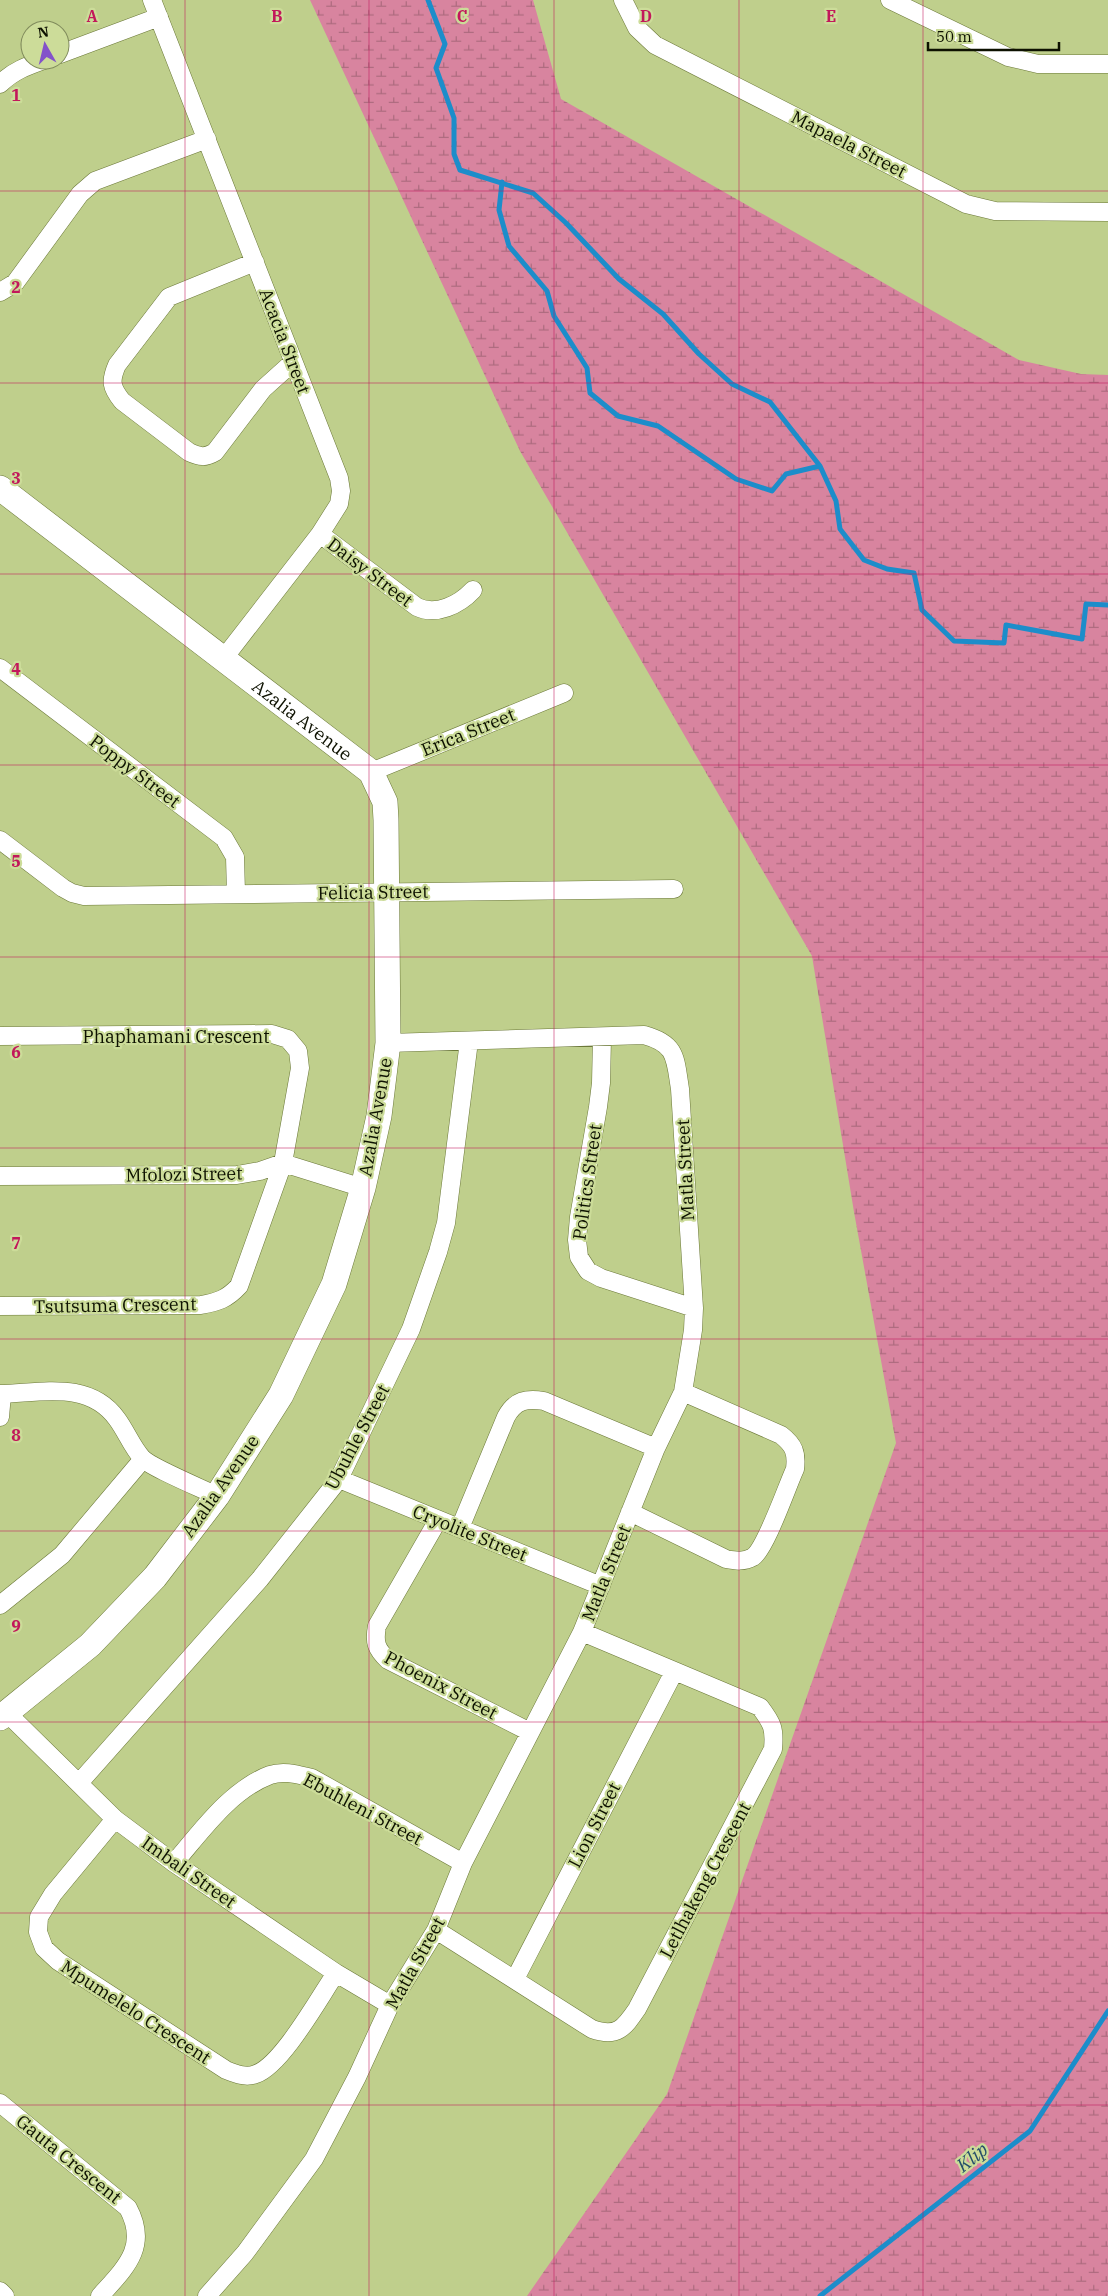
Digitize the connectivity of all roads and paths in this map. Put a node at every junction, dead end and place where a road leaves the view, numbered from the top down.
1 (152, 0) edge
2 (623, 0) edge
3 (890, 0) edge
4 (159, 17) junction
5 (70, 50) edge
6 (1108, 64) edge
7 (20, 69) edge
8 (0, 84) edge
9 (207, 138) junction
10 (1108, 212) edge
11 (255, 262) junction
12 (0, 292) edge
13 (293, 362) junction
14 (0, 488) edge
15 (320, 534) junction
16 (473, 590) dead end
17 (224, 658) junction
18 (0, 668) edge
19 (564, 693) dead end
20 (371, 772) junction
21 (0, 840) edge
22 (674, 888) dead end
23 (387, 892) junction
24 (236, 894) junction
25 (0, 1036) edge
26 (602, 1038) junction
27 (469, 1041) junction
28 (388, 1043) junction
29 (283, 1163) junction
30 (0, 1176) edge
31 (363, 1188) junction
32 (229, 1297) joint
33 (0, 1306) edge
34 (694, 1308) junction
35 (683, 1392) junction
36 (1, 1394) edge
37 (0, 1417) edge
38 (656, 1448) junction
39 (143, 1459) junction
40 (339, 1479) junction
41 (217, 1496) junction
42 (630, 1512) junction
43 (438, 1520) junction
44 (460, 1528) junction
45 (601, 1586) junction
46 (0, 1605) edge
47 (582, 1632) junction
48 (674, 1672) junction
49 (3, 1715) edge
50 (530, 1732) junction
51 (79, 1783) junction
52 (115, 1819) junction
53 (174, 1863) junction
54 (464, 1863) junction
55 (436, 1930) junction
56 (336, 1973) junction
57 (515, 1979) junction
58 (390, 2005) junction
59 (0, 2103) edge
60 (0, 2291) edge
61 (5, 2296) edge
62 (100, 2296) edge
63 (208, 2296) edge

1 - 4 street, Acacia Street
2 - 10 street, Mapaela Street
3 - 6 street
4 - 5 street
4 - 9 street, Acacia Street
7 - 8 street
9 - 11 street, Acacia Street
9 - 12 street
11 - 13 street, Acacia Street
11 - 13 street
13 - 15 street, Acacia Street
14 - 17 street, Azalia Avenue
15 - 16 street, Daisy Street
15 - 17 street, Acacia Street
17 - 20 street, Azalia Avenue
18 - 24 street, Poppy Street
19 - 20 street, Erica Street
20 - 23 street, Azalia Avenue
21 - 24 street, Felicia Street
22 - 23 street, Felicia Street
23 - 24 street, Felicia Street
23 - 28 street, Azalia Avenue
25 - 29 street, Phaphamani Crescent
26 - 27 street, Matla Street
26 - 34 street, Matla Street
26 - 34 street, Politics Street
27 - 28 street, Matla Street
27 - 40 street, Ubuhle Street
28 - 31 street, Azalia Avenue
29 - 30 street, Mfolozi Street
29 - 31 street
29 - 32 street, Phaphamani Crescent
31 - 41 street, Azalia Avenue
32 - 33 street, Tsutsuma Crescent
34 - 35 street, Matla Street
35 - 38 street, Matla Street
35 - 42 street
36 - 37 street
36 - 39 street
38 - 42 street, Matla Street
38 - 44 street
39 - 41 street
39 - 46 street
40 - 43 street, Cryolite Street
40 - 51 street, Ubuhle Street
41 - 49 street, Azalia Avenue
42 - 45 street, Matla Street
43 - 44 street, Cryolite Street
43 - 50 street, Phoenix Street
44 - 45 street, Cryolite Street
45 - 47 street, Matla Street
47 - 48 street, Letlhakeng Crescent
47 - 50 street, Matla Street
48 - 57 street, Lion Street
48 - 57 street, Letlhakeng Crescent
49 - 51 street, Imbali Street
50 - 54 street, Matla Street
51 - 52 street, Imbali Street
52 - 53 street, Imbali Street
52 - 56 street, Mpumelelo Crescent
53 - 54 street, Ebuhleni Street
53 - 56 street, Imbali Street
54 - 55 street, Matla Street
55 - 57 street, Letlhakeng Crescent
55 - 58 street, Matla Street
56 - 58 street, Imbali Street
58 - 63 street, Matla Street
59 - 62 street, Gauta Crescent
60 - 61 street

